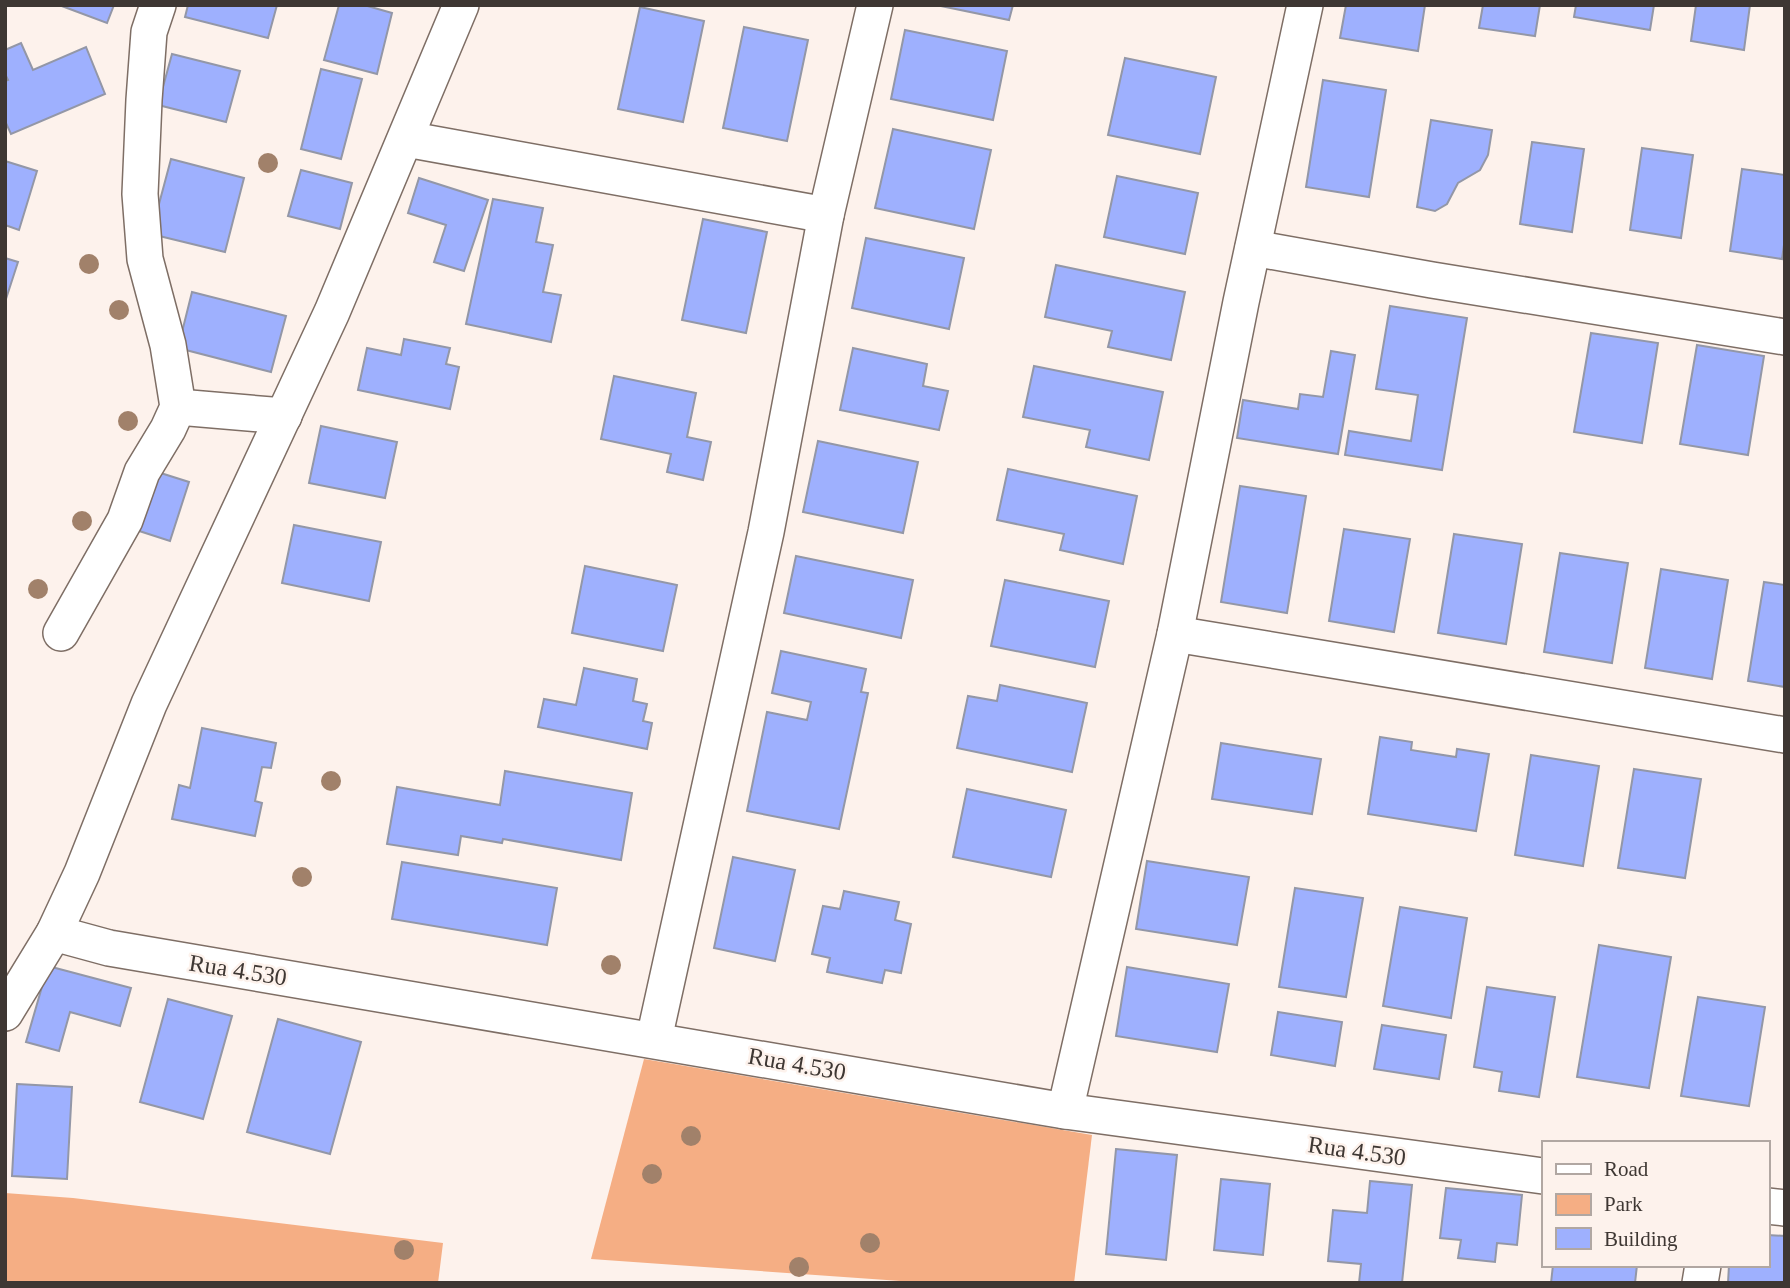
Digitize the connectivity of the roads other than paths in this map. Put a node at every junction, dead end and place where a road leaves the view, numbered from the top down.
1 (158, 5) edge
2 (461, 5) edge
3 (875, 5) edge
4 (1305, 5) edge
5 (406, 139) junction
6 (826, 215) junction
7 (1253, 248) junction
8 (1785, 337) edge
9 (178, 407) junction
10 (284, 416) junction
11 (61, 633) dead end
12 (1175, 634) junction
13 (1785, 735) edge
14 (54, 933) junction
15 (5, 1013) edge
16 (654, 1039) junction
17 (1065, 1111) junction
18 (1542, 1176) edge

1 - 9 street
2 - 5 street
3 - 6 street
4 - 7 street
5 - 6 street
5 - 10 street
6 - 16 street
7 - 8 street
7 - 12 street
9 - 10 street
9 - 11 street
10 - 14 street
12 - 13 street
12 - 17 street
14 - 15 street
14 - 16 street, Rua 4.530
16 - 17 street, Rua 4.530
17 - 18 street, Rua 4.530

